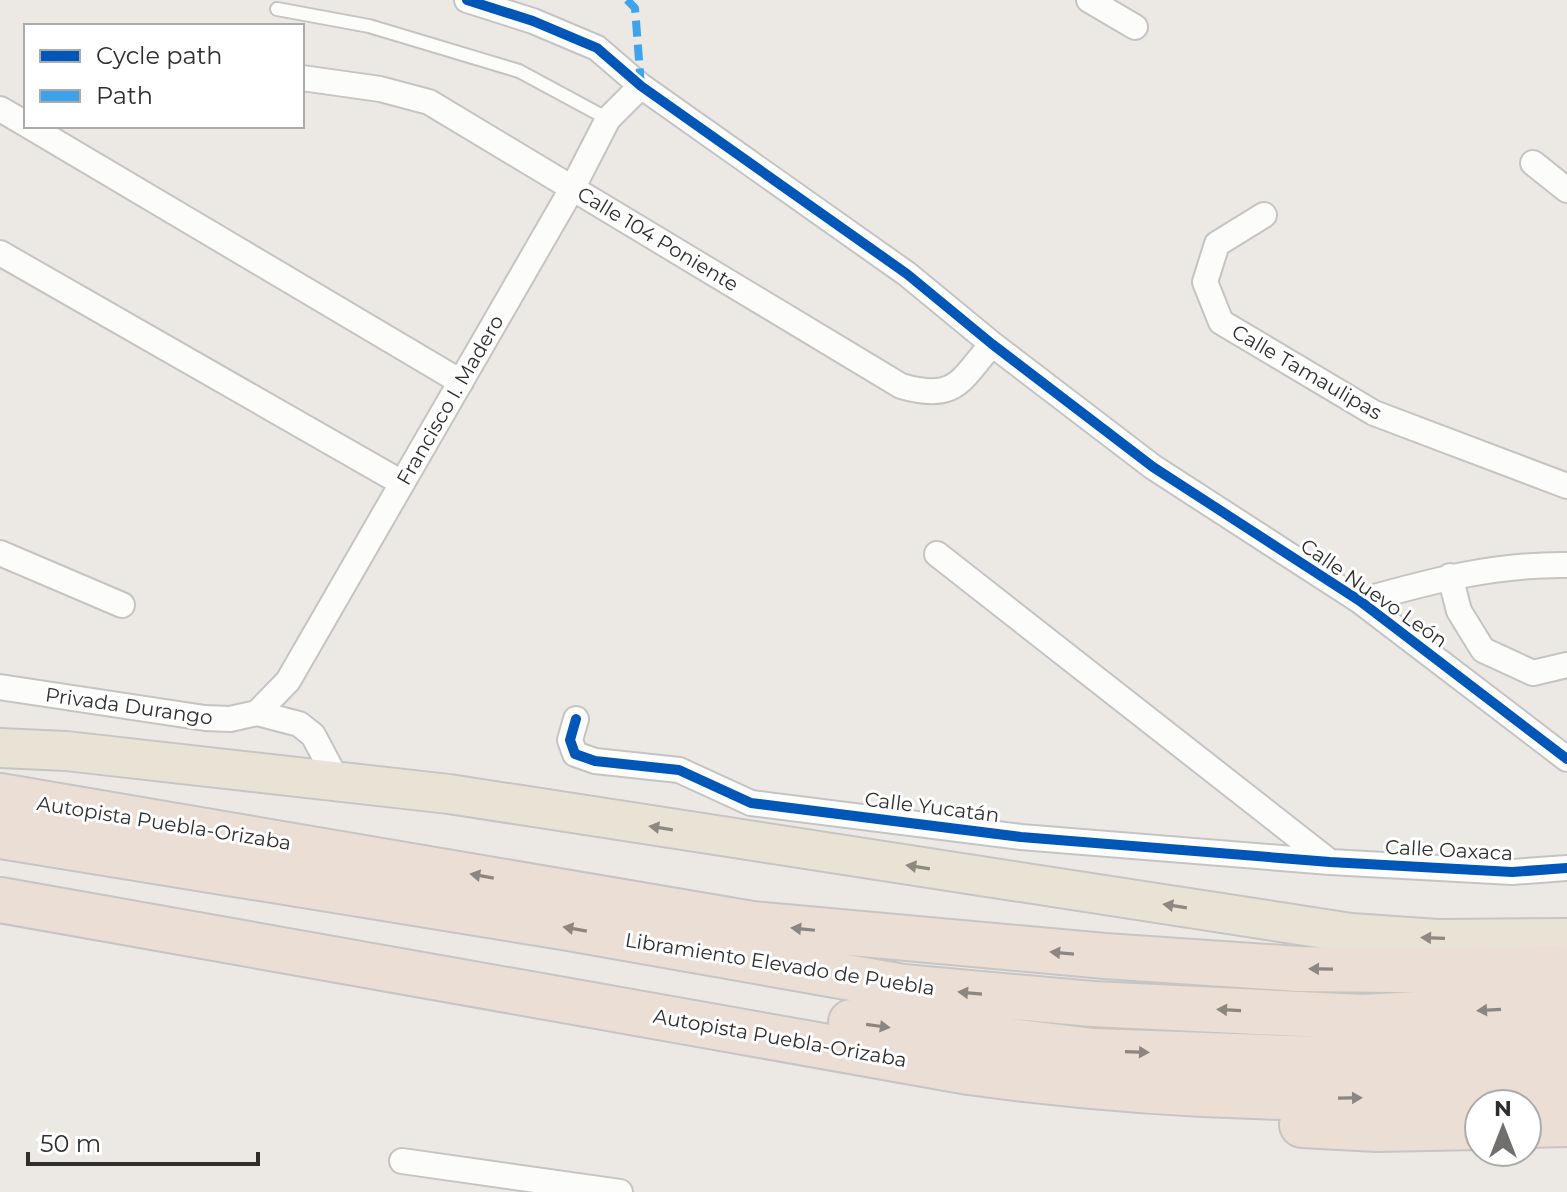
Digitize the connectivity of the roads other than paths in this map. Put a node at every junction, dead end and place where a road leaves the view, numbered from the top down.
1 (467, 0) edge
2 (1089, 0) edge
3 (277, 9) dead end
4 (1135, 27) dead end
5 (304, 78) edge
6 (641, 86) junction
7 (0, 109) edge
8 (608, 119) junction
9 (24, 123) edge
10 (33, 128) edge
11 (1533, 163) dead end
12 (573, 187) junction
13 (1567, 190) edge
14 (1264, 215) dead end
15 (0, 253) edge
16 (992, 344) junction
17 (461, 382) junction
18 (402, 483) junction
19 (1567, 486) edge
20 (0, 553) edge
21 (937, 554) dead end
22 (1567, 565) edge
23 (1450, 576) junction
24 (1360, 601) junction
25 (122, 605) dead end
26 (1567, 665) edge
27 (0, 687) edge
28 (257, 713) junction
29 (576, 719) dead end
30 (0, 748) edge
31 (1567, 759) edge
32 (337, 780) junction
33 (0, 796) edge
34 (0, 836) edge
35 (1330, 862) junction
36 (1567, 868) edge
37 (0, 881) edge
38 (0, 900) edge
39 (0, 926) edge
40 (1567, 938) edge
41 (1567, 967) edge
42 (1567, 1006) edge
43 (1567, 1049) edge
44 (1567, 1088) edge
45 (1567, 1124) edge
46 (1543, 1125) edge
47 (1463, 1127) edge
48 (402, 1161) dead end
49 (620, 1192) edge

1 - 6 street, Calle Nuevo León
2 - 4 street
3 - 8 lane
5 - 12 street, Calle 104 Poniente
6 - 8 street, Francisco I. Madero
6 - 16 street, Calle Nuevo León
7 - 9 street
8 - 12 street, Francisco I. Madero
10 - 17 street
11 - 13 street
12 - 16 street, Calle 104 Poniente
12 - 17 street, Francisco I. Madero
14 - 19 street, Calle Tamaulipas
15 - 18 street
16 - 24 street, Calle Nuevo León
17 - 18 street, Francisco I. Madero
18 - 28 street, Francisco I. Madero
20 - 25 street
21 - 35 street
22 - 23 street
23 - 24 street
23 - 26 street
24 - 31 street, Calle Nuevo León
27 - 28 street, Privada Durango
28 - 32 street
29 - 35 street, Calle Yucatán
30 - 32 main road
40 -> 32 main road
41 -> 33 highway, Autopista Puebla-Orizaba
42 -> 34 highway, Libramiento Elevado de Puebla
35 - 36 street, Calle Oaxaca
37 -> 43 highway
38 -> 44 highway, Autopista Puebla-Orizaba
39 - 47 highway
45 - 46 highway
48 - 49 street

